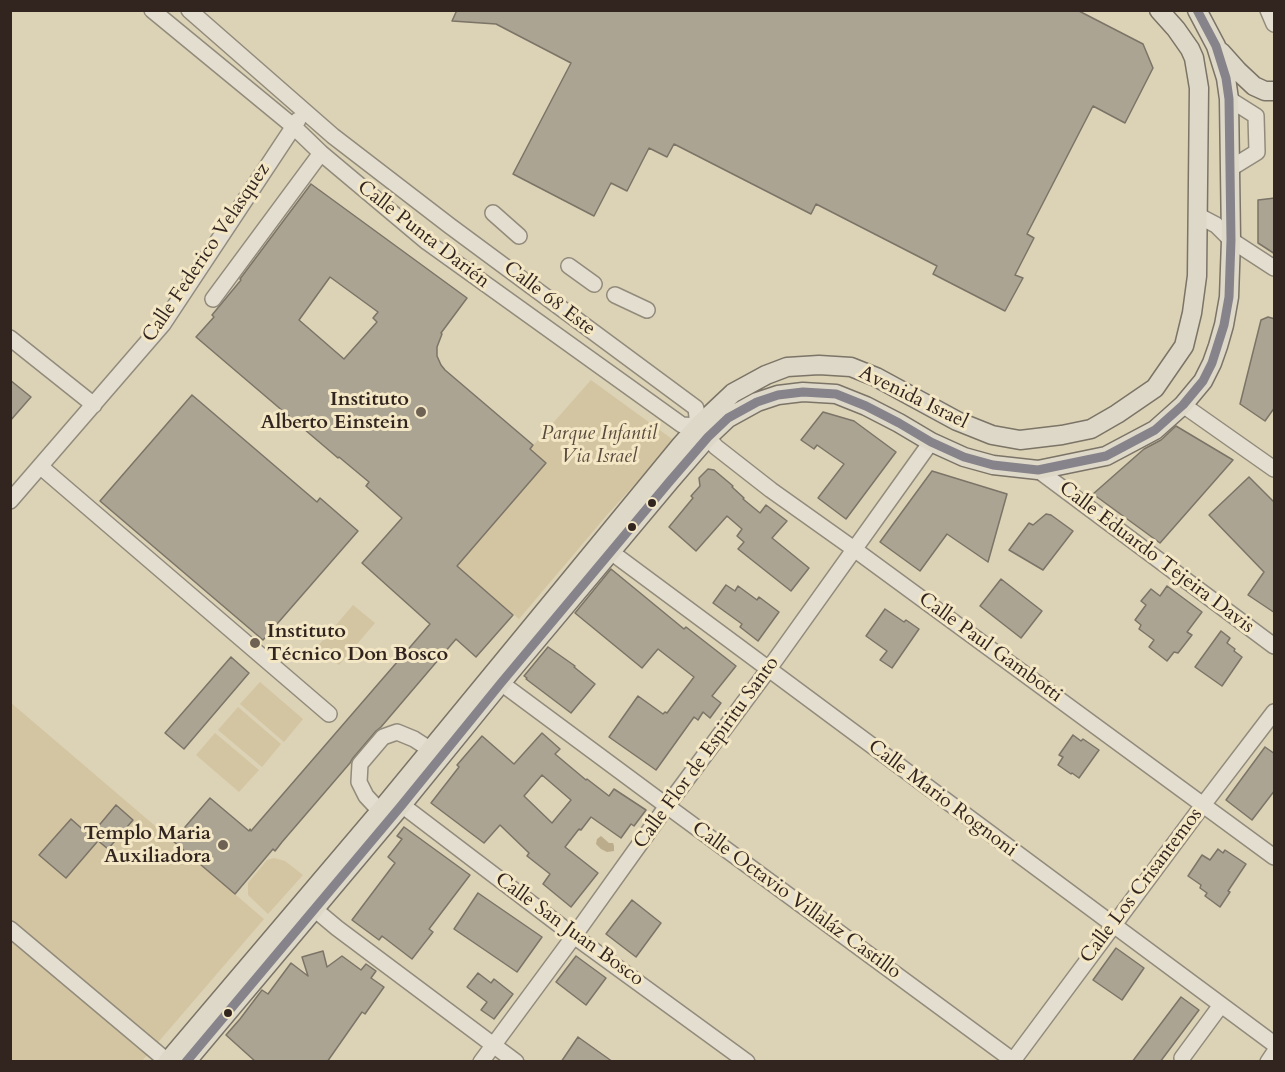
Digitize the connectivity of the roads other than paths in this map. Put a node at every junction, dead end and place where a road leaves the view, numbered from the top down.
1 (152, 10) edge
2 (189, 10) edge
3 (1159, 10) edge
4 (1197, 10) edge
5 (1268, 10) edge
6 (1275, 24) edge
7 (1216, 46) junction
8 (1275, 92) edge
9 (1229, 99) junction
10 (306, 111) junction
11 (293, 126) junction
12 (321, 153) junction
13 (1231, 168) junction
14 (493, 213) dead end
15 (1197, 215) junction
16 (519, 236) dead end
17 (1231, 240) junction
18 (569, 266) dead end
19 (1275, 268) edge
20 (594, 284) dead end
21 (615, 295) dead end
22 (213, 299) dead end
23 (646, 309) dead end
24 (10, 338) edge
25 (639, 366) junction
26 (625, 384) junction
27 (94, 405) junction
28 (1183, 405) junction
29 (703, 432) junction
30 (931, 442) junction
31 (41, 467) junction
32 (1275, 469) edge
33 (1038, 470) junction
34 (10, 501) edge
35 (854, 549) junction
36 (611, 552) junction
37 (1275, 646) edge
38 (768, 670) junction
39 (496, 679) junction
40 (1275, 712) edge
41 (329, 714) dead end
42 (431, 750) junction
43 (391, 805) junction
44 (1203, 805) junction
45 (667, 806) junction
46 (1275, 857) edge
47 (309, 905) junction
48 (1113, 926) junction
49 (10, 929) edge
50 (574, 936) junction
51 (1221, 1005) junction
52 (493, 1044) junction
53 (1275, 1044) edge
54 (1275, 1053) edge
55 (1182, 1058) dead end
56 (167, 1061) edge
57 (1013, 1061) edge
58 (186, 1062) edge
59 (481, 1062) edge
60 (516, 1062) edge
61 (747, 1062) edge
62 (1268, 1062) edge

1 - 11 street, Calle Punta Darién
2 - 10 street
3 - 15 main road
4 - 7 main road, Avenida Israel
5 - 6 street
7 - 8 main road
7 - 9 main road, Avenida Israel
9 - 13 main road, Avenida Israel
9 - 13 street
10 - 11 street, Calle Federico Velasquez
10 - 25 street, Calle 68 Este
11 - 12 street, Calle Punta Darién
11 - 27 street, Calle Federico Velasquez
12 - 22 street
12 - 26 street, Calle Punta Darién
13 - 17 main road, Avenida Israel
14 - 16 street
15 - 17 street
15 - 29 main road, Avenida Israel
17 - 19 street
17 - 28 main road, Avenida Israel
18 - 20 street
21 - 23 street
24 - 27 street
25 - 26 street
25 - 29 street, Calle 68 Este
26 - 29 street, Calle Punta Darién
27 - 31 street, Calle Federico Velasquez
28 - 32 street
28 - 33 main road, Avenida Israel
29 - 30 main road, Avenida Israel
29 - 35 street, Calle Paul Gambotti
29 - 36 main road, Avenida Israel
29 - 39 main road, Avenida Israel
30 - 33 main road, Avenida Israel
30 - 35 street, Calle Flor de Espiritu Santo
31 - 34 street, Calle Federico Velasquez
31 - 41 street
33 - 37 street, Calle Eduardo Tejeira Davis
35 - 38 street, Calle Flor de Espiritu Santo
35 - 44 street, Calle Paul Gambotti
36 - 38 street, Calle Mario Rognoni
36 - 39 main road, Avenida Israel
38 - 45 street, Calle Flor de Espiritu Santo
38 - 48 street, Calle Mario Rognoni
39 - 42 main road, Avenida Israel
39 - 43 main road, Avenida Israel
39 - 45 street, Calle Octavio Villaláz Castillo
40 - 44 street, Calle Los Crisantemos
42 - 43 main road, Avenida Israel
42 - 43 street, Calle San Juan Bosco
43 - 47 main road, Avenida Israel
43 - 50 street, Calle San Juan Bosco
44 - 46 street, Calle Paul Gambotti
44 - 48 street, Calle Los Crisantemos
45 - 50 street, Calle Flor de Espiritu Santo
45 - 57 street, Calle Octavio Villaláz Castillo
47 - 52 street
47 - 56 main road, Avenida Israel
47 - 58 main road, Avenida Israel
48 - 51 street, Calle Mario Rognoni
48 - 57 street, Calle Los Crisantemos
49 - 56 street
50 - 52 street, Calle Flor de Espiritu Santo
50 - 61 street, Calle San Juan Bosco
51 - 53 street, Calle Mario Rognoni
51 - 55 street
52 - 59 street, Calle Flor de Espiritu Santo
52 - 60 street
54 - 62 street

